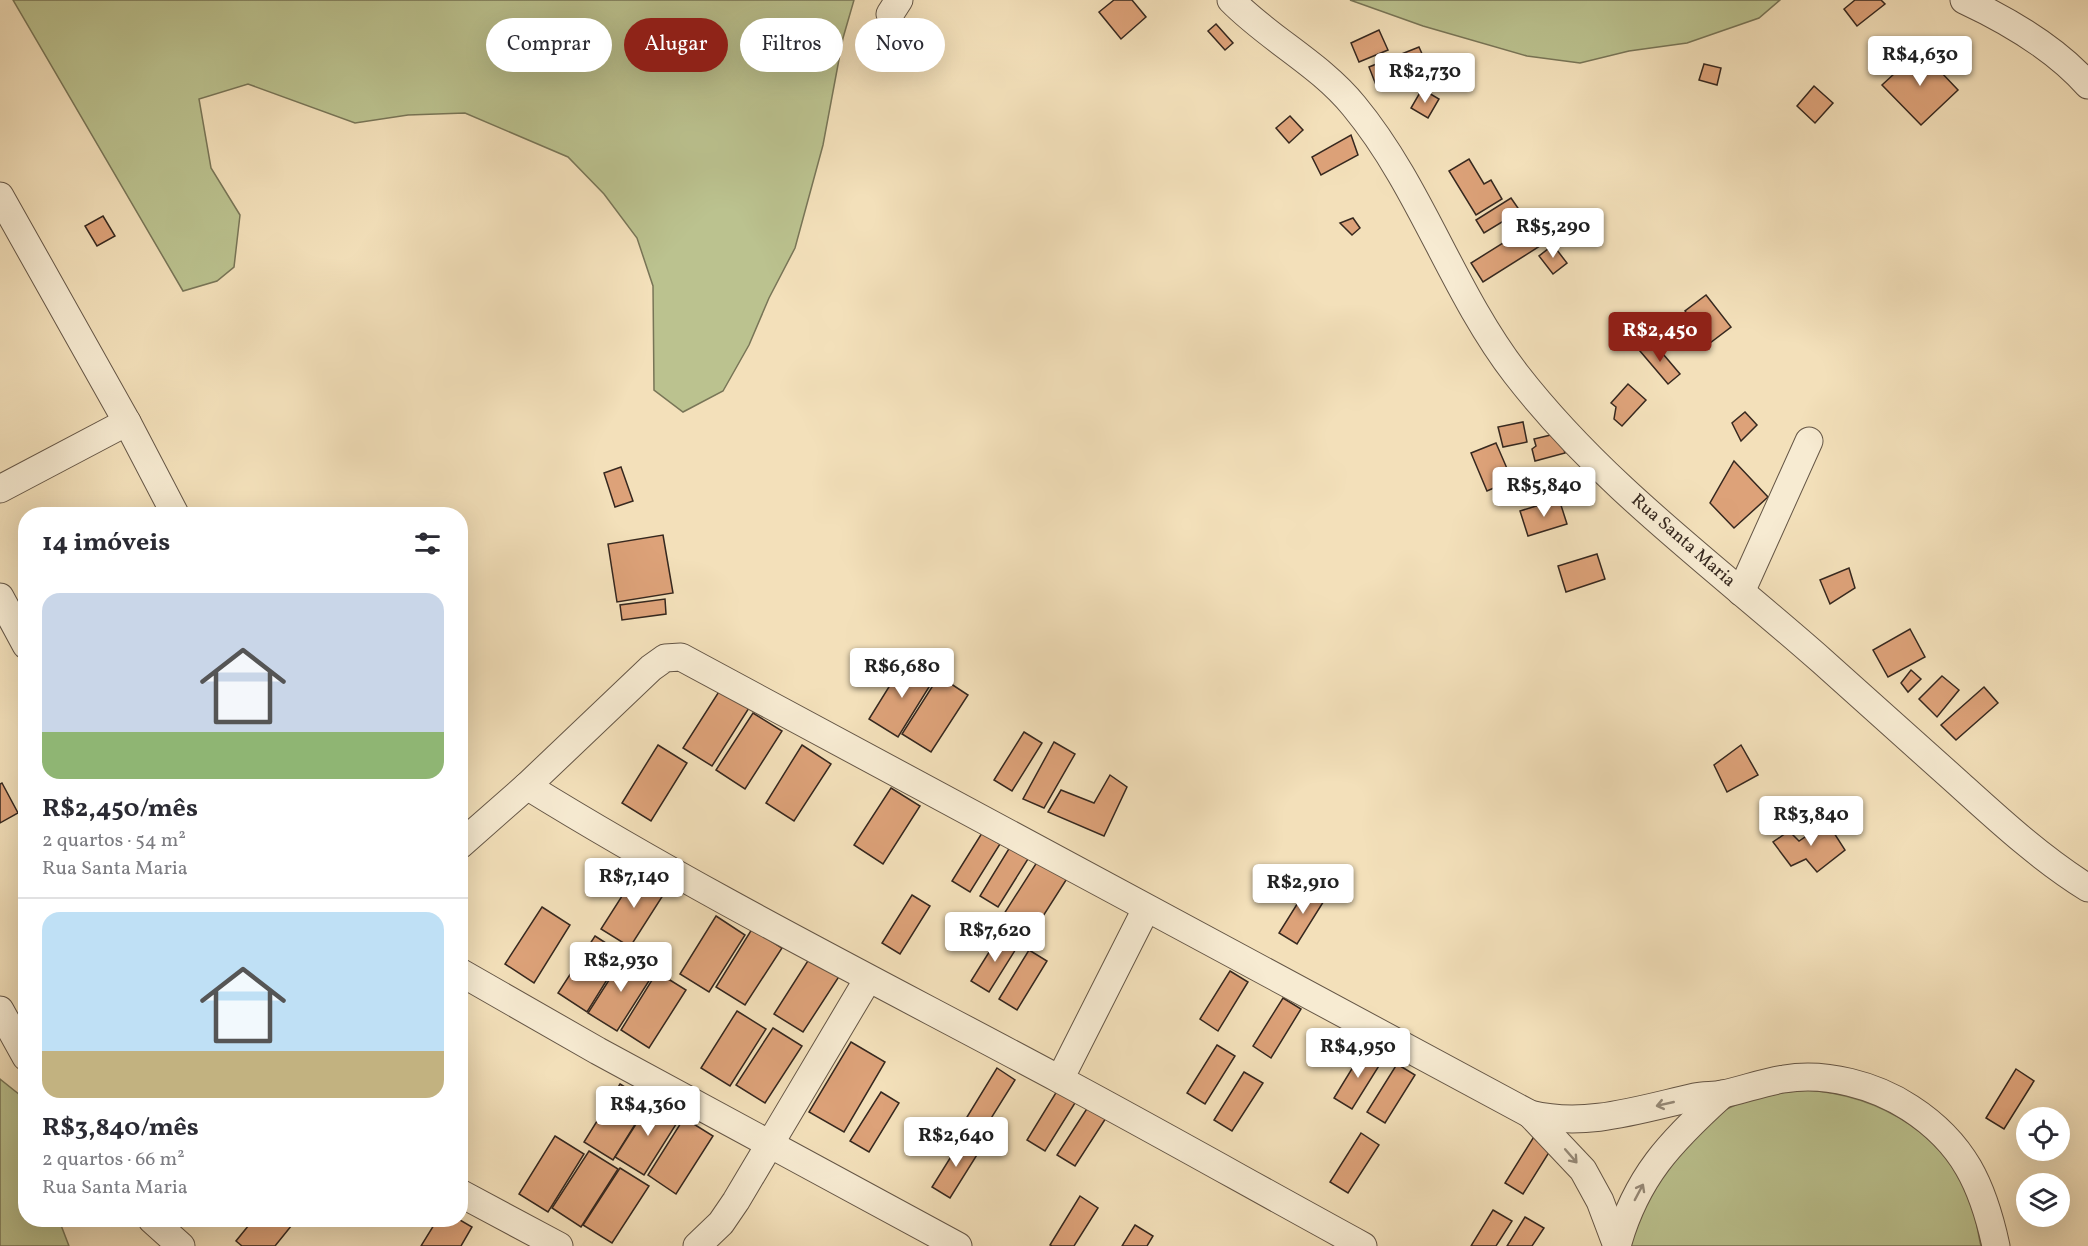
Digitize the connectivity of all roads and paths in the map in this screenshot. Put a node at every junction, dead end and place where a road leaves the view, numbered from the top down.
1 (1231, 0) edge
2 (1964, 0) edge
3 (2088, 85) edge
4 (0, 196) edge
5 (127, 422) junction
6 (1809, 441) dead end
7 (0, 489) edge
8 (171, 507) edge
9 (1742, 592) junction
10 (0, 597) edge
11 (18, 630) edge
12 (527, 786) junction
13 (468, 838) edge
14 (2088, 888) edge
15 (1146, 909) junction
16 (468, 978) edge
17 (868, 979) junction
18 (0, 1010) edge
19 (18, 1043) edge
20 (1060, 1079) junction
21 (1723, 1094) junction
22 (1530, 1114) junction
23 (770, 1145) junction
24 (468, 1197) edge
25 (160, 1227) edge
26 (181, 1246) edge
27 (559, 1246) edge
28 (697, 1246) edge
29 (957, 1246) edge
30 (1363, 1246) edge
31 (1617, 1246) edge
32 (1996, 1246) edge

1 - 9 street, Rua Santa Maria
2 - 3 street
4 - 5 street
5 - 7 street
5 - 8 street
6 - 9 street
9 - 14 street, Rua Santa Maria
10 - 11 street
12 - 13 street
12 - 15 street
12 - 17 street
15 - 20 street
15 - 22 street
16 - 23 street
17 - 20 street
17 - 23 street
18 - 19 street
20 - 30 street
21 -> 22 street
31 -> 21 street
21 - 32 street
22 -> 31 street
23 - 28 street
23 - 29 street
24 - 27 street
25 - 26 street

